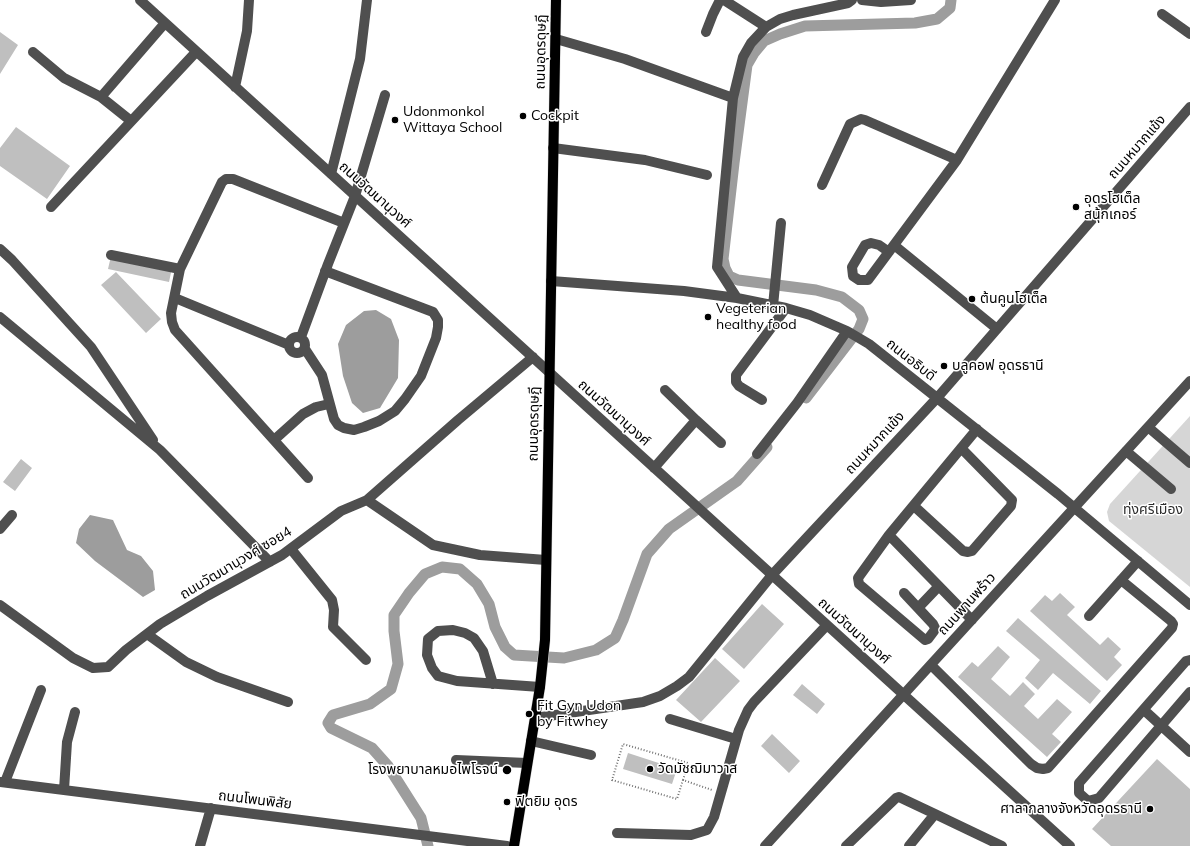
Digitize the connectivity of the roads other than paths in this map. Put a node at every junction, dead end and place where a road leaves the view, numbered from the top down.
1 (140, 0) edge
2 (249, 0) edge
3 (368, 0) edge
4 (556, 0) edge
5 (720, 0) edge
6 (724, 0) edge
7 (852, 0) edge
8 (862, 0) edge
9 (911, 0) edge
10 (1054, 0) edge
11 (1162, 14) dead end
12 (165, 23) junction
13 (766, 27) junction
14 (706, 32) dead end
15 (1190, 34) edge
16 (556, 39) junction
17 (33, 52) dead end
18 (196, 52) junction
19 (235, 87) junction
20 (385, 95) dead end
21 (102, 97) junction
22 (733, 98) junction
23 (1190, 107) edge
24 (131, 121) junction
25 (554, 148) junction
26 (957, 160) junction
27 (331, 174) junction
28 (707, 175) dead end
29 (822, 185) dead end
30 (355, 196) junction
31 (52, 207) dead end
32 (344, 223) junction
33 (781, 223) dead end
34 (0, 249) edge
35 (111, 255) dead end
36 (180, 269) junction
37 (325, 271) junction
38 (551, 282) junction
39 (174, 298) junction
40 (737, 298) junction
41 (773, 306) junction
42 (786, 308) junction
43 (0, 317) edge
44 (997, 329) junction
45 (847, 331) junction
46 (301, 337) junction
47 (289, 345) junction
48 (305, 349) junction
49 (533, 358) junction
50 (549, 374) junction
51 (1190, 381) edge
52 (666, 390) dead end
53 (936, 398) junction
54 (762, 400) dead end
55 (329, 404) junction
56 (696, 420) junction
57 (1148, 427) junction
58 (977, 429) junction
59 (274, 440) junction
60 (721, 443) dead end
61 (961, 448) junction
62 (160, 450) junction
63 (1126, 451) junction
64 (757, 454) dead end
65 (1190, 463) edge
66 (654, 468) junction
67 (308, 478) dead end
68 (1171, 489) dead end
69 (367, 500) junction
70 (914, 506) junction
71 (1074, 507) junction
72 (12, 515) dead end
73 (0, 528) edge
74 (889, 536) junction
75 (291, 549) junction
76 (546, 560) junction
77 (1138, 561) junction
78 (270, 562) junction
79 (772, 575) junction
80 (1121, 580) junction
81 (938, 586) junction
82 (904, 593) dead end
83 (0, 605) edge
84 (1190, 605) edge
85 (918, 608) junction
86 (1089, 616) dead end
87 (972, 620) junction
88 (827, 625) junction
89 (147, 634) junction
90 (366, 660) dead end
91 (1190, 660) edge
92 (931, 665) junction
93 (493, 684) junction
94 (540, 687) junction
95 (41, 690) dead end
96 (1190, 692) edge
97 (903, 695) junction
98 (288, 702) dead end
99 (1144, 710) junction
100 (75, 712) dead end
101 (535, 718) junction
102 (670, 719) dead end
103 (1162, 725) junction
104 (736, 739) junction
105 (531, 741) junction
106 (1188, 748) edge
107 (591, 755) dead end
108 (456, 760) dead end
109 (527, 763) junction
110 (3, 782) edge
111 (64, 790) junction
112 (211, 808) junction
113 (935, 814) junction
114 (617, 833) dead end
115 (200, 846) edge
116 (507, 846) edge
117 (514, 846) edge
118 (765, 846) edge
119 (846, 846) edge
120 (909, 846) edge
121 (1002, 846) edge
122 (1070, 846) edge

1 - 12 street, ถนนวัฒนานุวงศ์
2 - 19 street
3 - 27 street
4 - 16 main road, ถนนอุดรดุษฎี
5 - 14 street
6 - 13 street
7 - 13 street
8 - 9 street
10 - 26 street
11 - 15 street
12 - 18 street, ถนนวัฒนานุวงศ์
12 - 21 street
13 - 22 street
16 - 22 street
16 - 25 main road, ถนนอุดรดุษฎี
17 - 21 street
18 - 19 street, ถนนวัฒนานุวงศ์
18 - 24 street
19 - 27 street, ถนนวัฒนานุวงศ์
20 - 30 street
21 - 24 street
22 - 40 street
23 - 44 street, ถนนหมากแข้ง
24 - 31 street
25 - 28 street
25 - 38 main road, ถนนอุดรดุษฎี
26 - 29 street
26 - 44 street
27 - 30 street, ถนนวัฒนานุวงศ์
30 - 32 street
30 - 49 street, ถนนวัฒนานุวงศ์
32 - 36 street
32 - 37 street
33 - 41 street
34 - 62 street
35 - 36 street
36 - 39 street
37 - 46 street
37 - 55 street
38 - 40 street, ถนนอธิบดี
38 - 50 main road, ถนนอุดรดุษฎี
39 - 47 street
39 - 59 street
40 - 41 street, ถนนอธิบดี
41 - 42 street, ถนนอธิบดี
42 - 45 street, ถนนอธิบดี
42 - 54 street
43 - 62 street
44 - 53 street, ถนนหมากแข้ง
45 - 53 street, ถนนอธิบดี
45 - 64 street
46 - 47 street
46 - 48 street
47 - 48 street
48 - 55 street
49 - 50 street, ถนนวัฒนานุวงศ์
49 - 69 street, ถนนวัฒนานุวงศ์ ซอย4
50 - 66 street, ถนนวัฒนานุวงศ์
50 - 76 main road, ถนนอุดรดุษฎี
51 - 57 street, ถนนพานพร้าว
52 - 56 street
53 - 58 street, ถนนอธิบดี
53 - 79 street, ถนนหมากแข้ง
55 - 59 street
56 - 60 street
56 - 66 street
57 - 63 street, ถนนพานพร้าว
57 - 65 street
58 - 61 street
58 - 71 street, ถนนอธิบดี
59 - 67 street
61 - 70 street
61 - 70 street
62 - 78 street
63 - 68 street
63 - 71 street, ถนนพานพร้าว
66 - 79 street, ถนนวัฒนานุวงศ์
69 - 75 street, ถนนวัฒนานุวงศ์ ซอย4
69 - 76 street
70 - 74 street
71 - 77 street, ถนนอธิบดี
71 - 87 street, ถนนพานพร้าว
72 - 73 street
74 - 81 street
74 - 85 street
75 - 78 street, ถนนวัฒนานุวงศ์ ซอย4
75 - 90 street
76 - 94 main road, ถนนอุดรดุษฎี
77 - 80 street
77 - 84 street, ถนนอธิบดี
78 - 89 street, ถนนวัฒนานุวงศ์ ซอย4
79 - 88 street, ถนนวัฒนานุวงศ์
79 - 101 street, ถนนหมากแข้ง
80 - 86 street
80 - 92 street
81 - 85 street
81 - 87 street
82 - 85 street
83 - 89 street, ถนนวัฒนานุวงศ์ ซอย4
87 - 92 street, ถนนพานพร้าว
88 - 97 street, ถนนวัฒนานุวงศ์
88 - 104 street
89 - 98 street
91 - 99 street
92 - 97 street, ถนนพานพร้าว
93 - 93 street
93 - 94 street
94 - 101 main road, ถนนอุดรดุษฎี
95 - 110 street
96 - 103 street
97 - 118 street, ถนนพานพร้าว
97 - 122 street, ถนนวัฒนานุวงศ์
99 - 103 street
99 - 103 street
100 - 111 street
101 - 105 main road, ถนนอุดรดุษฎี
102 - 104 street
103 - 106 street
104 - 114 street
105 - 107 street
105 - 109 main road, ถนนอุดรดุษฎี
108 - 109 street
109 - 117 main road, ถนนอุดรดุษฎี
110 - 111 street, ถนนโพนพิสัย
111 - 112 street, ถนนโพนพิสัย
112 - 115 street
112 - 116 street, ถนนโพนพิสัย
113 - 119 street
113 - 120 street
113 - 121 street

